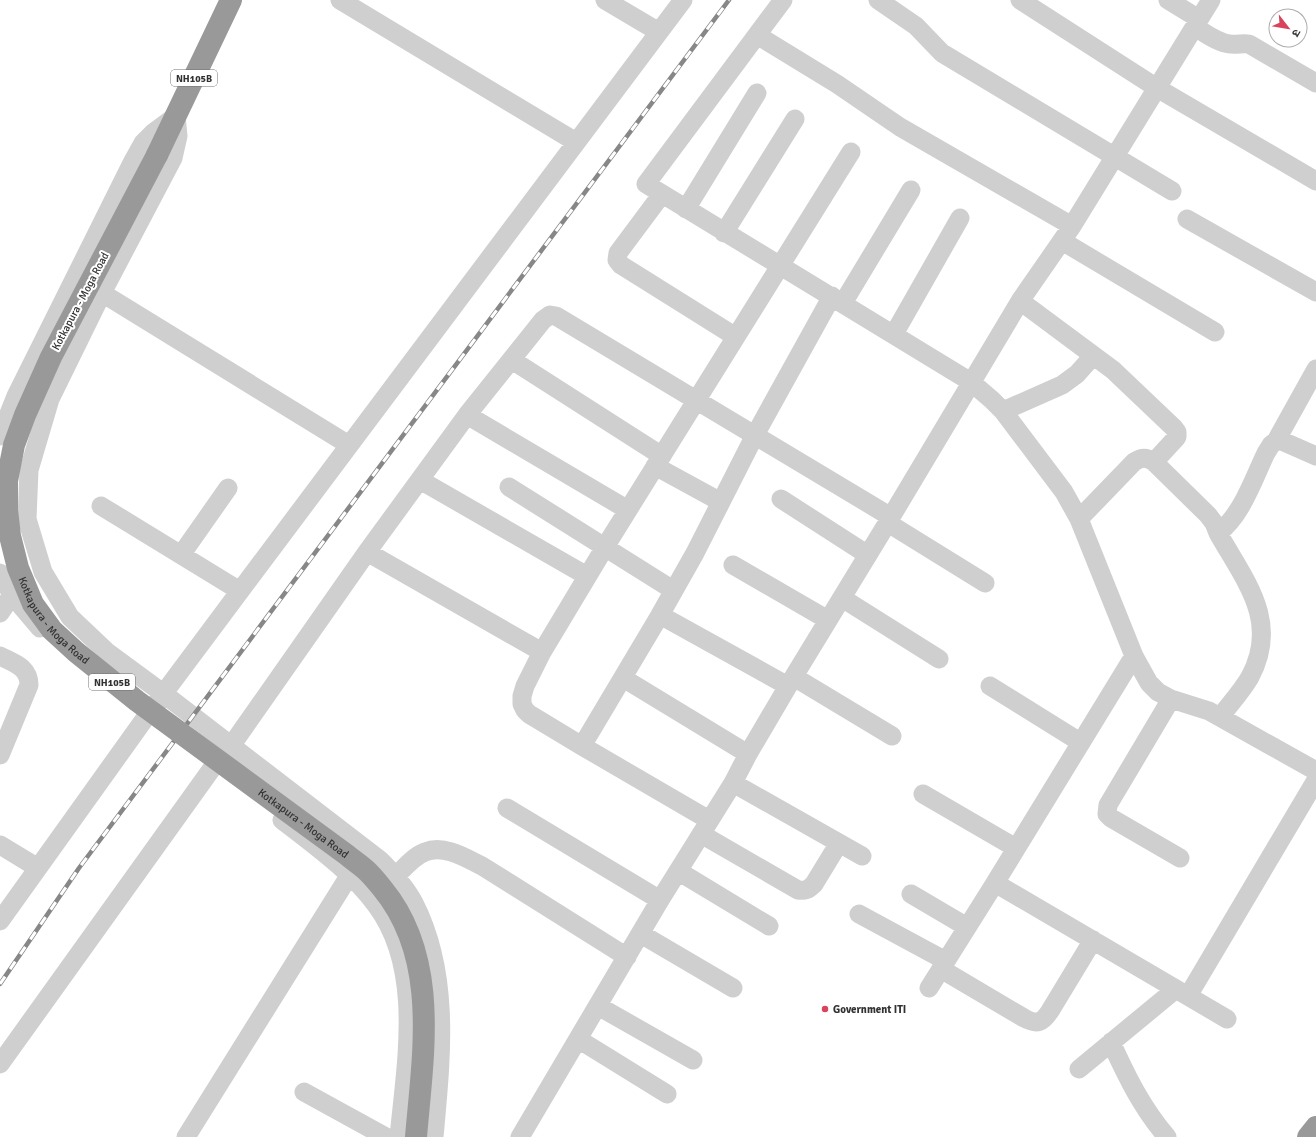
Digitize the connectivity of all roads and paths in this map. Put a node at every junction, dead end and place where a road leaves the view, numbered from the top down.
1 (231, 0) edge
2 (340, 0) edge
3 (605, 0) edge
4 (683, 0) edge
5 (783, 0) edge
6 (878, 0) edge
7 (1020, 0) edge
8 (1168, 0) edge
9 (1212, 0) edge
10 (1197, 23) junction
11 (659, 32) junction
12 (757, 35) junction
13 (1316, 83) edge
14 (1157, 88) junction
15 (757, 94) dead end
16 (176, 116) junction
17 (795, 119) dead end
18 (576, 142) junction
19 (851, 152) dead end
20 (1116, 156) junction
21 (1316, 181) edge
22 (911, 190) dead end
23 (1172, 191) dead end
24 (662, 194) junction
25 (686, 209) junction
26 (960, 218) dead end
27 (1187, 219) dead end
28 (724, 233) junction
29 (1067, 234) junction
30 (781, 265) junction
31 (1316, 292) edge
32 (102, 293) junction
33 (837, 300) junction
34 (1020, 301) junction
35 (1215, 332) dead end
36 (894, 334) junction
37 (736, 337) junction
38 (1093, 356) junction
39 (512, 360) junction
40 (1316, 369) edge
41 (971, 382) junction
42 (696, 401) junction
43 (1003, 411) junction
44 (467, 414) junction
45 (755, 435) junction
46 (0, 436) edge
47 (1276, 441) junction
48 (349, 445) junction
49 (1316, 456) edge
50 (659, 461) junction
51 (1154, 462) junction
52 (420, 480) junction
53 (509, 487) dead end
54 (228, 488) dead end
55 (781, 499) dead end
56 (721, 502) junction
57 (101, 506) dead end
58 (628, 510) junction
59 (1079, 519) junction
60 (889, 520) junction
61 (1218, 533) junction
62 (605, 547) junction
63 (368, 552) junction
64 (181, 555) junction
65 (868, 555) junction
66 (733, 565) dead end
67 (0, 573) edge
68 (587, 576) junction
69 (985, 583) dead end
70 (673, 590) junction
71 (240, 591) junction
72 (12, 596) junction
73 (842, 598) junction
74 (0, 613) edge
75 (660, 615) junction
76 (828, 620) junction
77 (542, 652) junction
78 (0, 656) edge
79 (1134, 656) junction
80 (939, 659) dead end
81 (623, 678) junction
82 (791, 682) junction
83 (990, 686) dead end
84 (164, 694) junction
85 (1171, 699) junction
86 (146, 717) junction
87 (1220, 717) junction
88 (892, 736) dead end
89 (1080, 742) junction
90 (231, 746) junction
91 (582, 746) junction
92 (1, 748) edge
93 (748, 754) junction
94 (213, 767) junction
95 (1316, 771) edge
96 (1316, 780) edge
97 (733, 782) junction
98 (923, 794) dead end
99 (507, 808) dead end
100 (705, 827) junction
101 (838, 843) junction
102 (0, 845) edge
103 (1016, 848) junction
104 (862, 856) dead end
105 (1180, 858) dead end
106 (38, 868) junction
107 (678, 871) junction
108 (349, 876) junction
109 (396, 876) junction
110 (995, 883) junction
111 (911, 894) dead end
112 (660, 900) junction
113 (859, 914) dead end
114 (0, 920) edge
115 (769, 926) dead end
116 (967, 927) junction
117 (641, 934) junction
118 (1093, 940) junction
119 (627, 957) junction
120 (944, 965) junction
121 (733, 988) dead end
122 (929, 988) dead end
123 (1182, 992) junction
124 (598, 1006) junction
125 (1228, 1019) dead end
126 (578, 1039) junction
127 (1111, 1042) junction
128 (693, 1060) dead end
129 (0, 1064) edge
130 (1078, 1069) dead end
131 (304, 1092) dead end
132 (667, 1094) dead end
133 (1316, 1127) edge
134 (1162, 1135) edge
135 (186, 1137) edge
136 (386, 1137) edge
137 (399, 1137) edge
138 (416, 1137) edge
139 (434, 1137) edge
140 (520, 1137) edge
141 (1308, 1137) edge

1 - 16 highway, Kotkapura - Moga Road / NH105B
2 - 18 street
3 - 11 street
4 - 11 street
5 - 12 street
6 - 20 street
7 - 14 street
8 - 10 street
9 - 10 street
10 - 13 street
10 - 14 street
11 - 18 street
12 - 24 street
12 - 29 street
14 - 20 street
14 - 21 street
15 - 25 street
16 - 32 street
16 - 46 street
16 - 138 highway, Kotkapura - Moga Road / NH105B, bridge
17 - 28 street
18 - 48 street
19 - 30 street
20 - 23 street
20 - 29 street
22 - 33 street
24 - 25 street
24 - 37 street
25 - 28 street
26 - 36 street
27 - 31 street
28 - 30 street
29 - 34 street
29 - 35 street
30 - 33 street
30 - 37 street
32 - 48 street
32 - 84 street
33 - 36 street
33 - 45 street
34 - 38 street
34 - 41 street
36 - 41 street
37 - 42 street
38 - 43 street
38 - 51 street
39 - 42 street
39 - 44 street
39 - 50 street
40 - 47 street
41 - 43 street
41 - 60 street
42 - 45 street
42 - 50 street
43 - 59 street
44 - 52 street
44 - 58 street
45 - 56 street
45 - 60 street
47 - 49 street
47 - 61 street
48 - 71 street
50 - 56 street
50 - 58 street
51 - 59 street
51 - 61 street
52 - 63 street
52 - 68 street
53 - 62 street
54 - 64 street
55 - 65 street
56 - 70 street
57 - 64 street
58 - 62 street
59 - 79 street
60 - 65 street
60 - 69 street
61 - 87 street
62 - 68 street
62 - 70 street
63 - 77 street
63 - 90 street
64 - 71 street
65 - 73 street
66 - 76 street
67 - 72 street
68 - 77 street
70 - 75 street
71 - 84 street
72 - 74 street
72 - 86 street
73 - 76 street
73 - 80 street
75 - 81 street
75 - 82 street
76 - 82 street
77 - 91 street
78 - 92 street
79 - 85 street
79 - 89 street
81 - 91 street
81 - 93 street
82 - 88 street
82 - 93 street
83 - 89 street
84 - 86 street
84 - 90 street
85 - 87 street
85 - 105 street
86 - 94 street
86 - 106 street
87 - 95 street
89 - 103 street
90 - 109 street
91 - 100 street
93 - 97 street
94 - 108 street
94 - 129 street
96 - 123 street
97 - 100 street
97 - 101 street
98 - 103 street
99 - 112 street
100 - 101 street
100 - 107 street
101 - 104 street
102 - 106 street
103 - 110 street
106 - 114 street
107 - 112 street
107 - 115 street
108 - 135 street
108 - 137 street
109 - 119 street
109 - 139 street
110 - 116 street
110 - 118 street
111 - 116 street
112 - 117 street
113 - 120 street
116 - 120 street
117 - 119 street
117 - 121 street
118 - 120 street
118 - 123 street
119 - 124 street
120 - 122 street
123 - 125 street
123 - 127 street
124 - 126 street
124 - 128 street
126 - 132 street
126 - 140 street
127 - 130 street
127 - 134 street
131 - 136 street
133 - 141 highway

